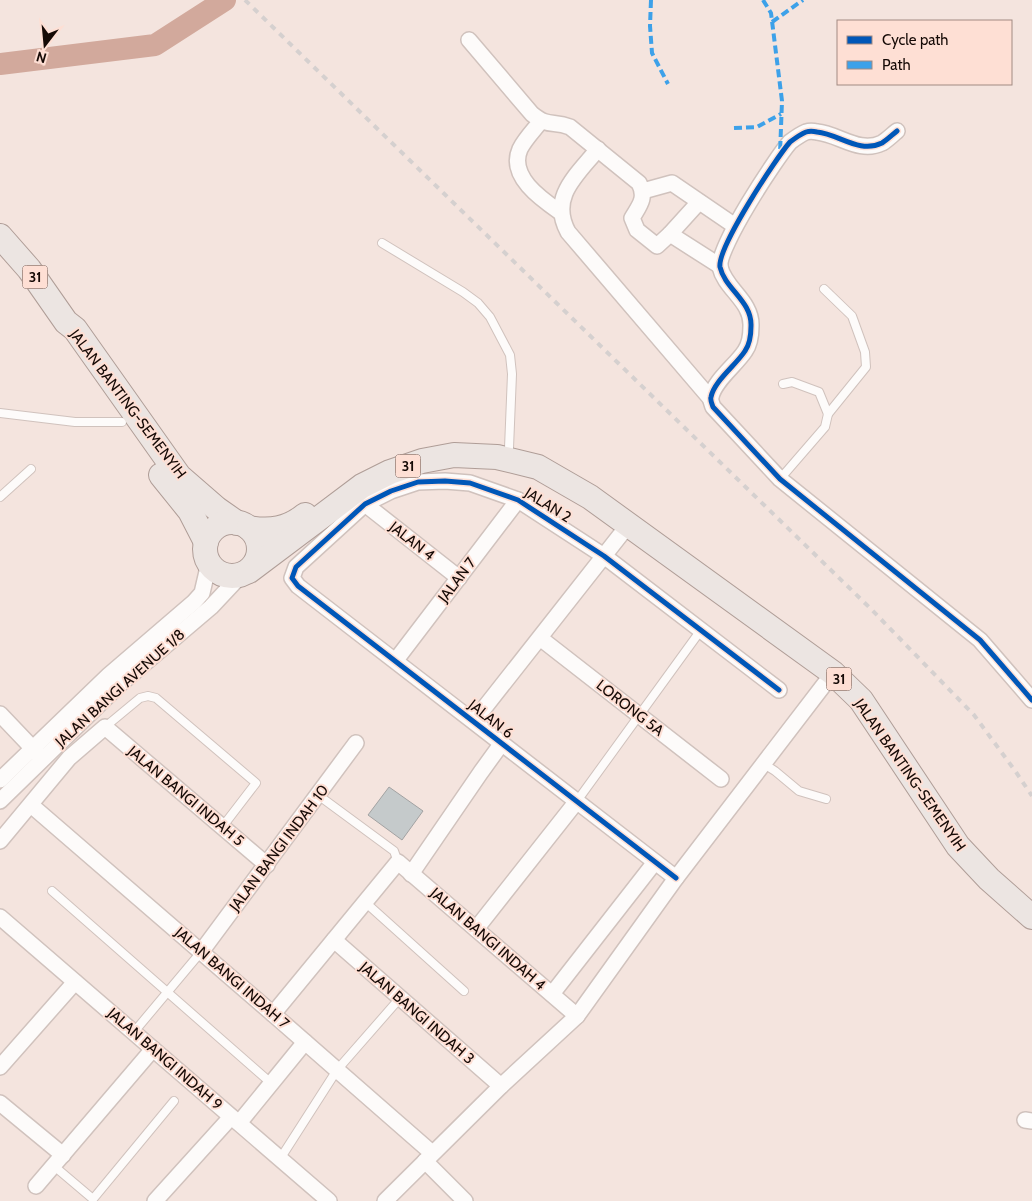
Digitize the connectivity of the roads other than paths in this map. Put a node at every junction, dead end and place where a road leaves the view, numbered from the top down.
1 (469, 40) dead end
2 (541, 121) junction
3 (897, 131) dead end
4 (598, 148) junction
5 (643, 191) junction
6 (699, 202) junction
7 (560, 212) junction
8 (735, 226) junction
9 (670, 234) junction
10 (0, 236) edge
11 (382, 242) dead end
12 (720, 266) junction
13 (824, 289) dead end
14 (66, 322) junction
15 (783, 384) dead end
16 (710, 398) junction
17 (0, 412) edge
18 (828, 414) junction
19 (122, 422) junction
20 (509, 448) junction
21 (31, 469) dead end
22 (780, 479) junction
23 (0, 497) edge
24 (590, 497) junction
25 (518, 500) junction
26 (365, 504) junction
27 (629, 524) junction
28 (243, 525) junction
29 (208, 553) junction
30 (604, 556) junction
31 (245, 573) junction
32 (292, 578) joint
33 (459, 578) junction
34 (701, 630) junction
35 (540, 638) junction
36 (396, 660) junction
37 (833, 673) junction
38 (778, 690) dead end
39 (1031, 696) edge
40 (0, 714) edge
41 (639, 715) junction
42 (474, 721) junction
43 (105, 726) junction
44 (356, 743) dead end
45 (502, 743) junction
46 (38, 753) junction
47 (764, 764) junction
48 (721, 779) dead end
49 (0, 780) edge
50 (318, 795) junction
51 (826, 799) dead end
52 (0, 801) edge
53 (577, 801) junction
54 (31, 805) junction
55 (223, 826) junction
56 (0, 841) edge
57 (398, 862) junction
58 (655, 862) junction
59 (267, 865) junction
60 (411, 874) junction
61 (676, 878) junction
62 (52, 891) dead end
63 (365, 902) junction
64 (0, 917) edge
65 (1032, 917) edge
66 (476, 929) junction
67 (334, 940) junction
68 (201, 952) junction
69 (75, 982) junction
70 (464, 991) dead end
71 (167, 992) junction
72 (552, 994) junction
73 (400, 998) junction
74 (273, 1014) junction
75 (577, 1016) junction
76 (134, 1032) junction
77 (305, 1042) junction
78 (154, 1049) junction
79 (1, 1064) edge
80 (337, 1070) junction
81 (271, 1083) junction
82 (501, 1086) junction
83 (174, 1101) dead end
84 (0, 1103) edge
85 (235, 1120) junction
86 (429, 1157) junction
87 (280, 1159) junction
88 (58, 1161) junction
89 (36, 1186) dead end
90 (154, 1201) edge
91 (329, 1201) edge
92 (385, 1201) edge
93 (465, 1201) edge

1 - 2 street
2 - 4 street
2 - 7 street
3 - 8 street
4 - 5 street
4 - 7 street
5 - 6 street
5 - 9 street
6 - 8 street
6 - 9 street
7 - 16 street
8 - 12 street
9 - 12 street
10 - 14 main road, JALAN BANTING-SEMENYIH / 31
11 - 20 lane
12 - 16 street
13 - 18 lane
14 - 19 main road, JALAN BANTING-SEMENYIH / 31
14 - 28 main road, JALAN BANTING-SEMENYIH / 31
15 - 18 lane
16 - 22 street
17 - 19 lane
18 - 22 lane
19 - 29 main road, JALAN BANTING-SEMENYIH / 31
20 - 24 main road, JALAN BANTING-SEMENYIH / 31
20 - 28 main road, JALAN BANTING-SEMENYIH / 31
21 - 23 lane
22 - 39 street
24 - 27 main road, JALAN BANTING-SEMENYIH / 31
24 - 31 main road, JALAN BANTING-SEMENYIH / 31
25 - 26 street, JALAN 2
25 - 30 street, JALAN 2
25 - 33 street, JALAN 7
26 - 32 street, JALAN 2
26 - 33 street, JALAN 4
27 - 30 street
27 - 37 main road, JALAN BANTING-SEMENYIH / 31
28 - 29 main road
28 - 31 main road
29 - 31 main road
29 - 46 street, JALAN BANGI AVENUE 1/8
30 - 34 street, JALAN 2
30 - 35 street
31 - 46 street, JALAN BANGI AVENUE 1/8
32 - 36 street, JALAN 6
33 - 36 street, JALAN 7
34 - 38 street, JALAN 2
34 - 41 lane
35 - 41 street, LORONG 5A
35 - 42 street
36 - 42 street, JALAN 6
37 - 47 street
37 - 65 main road, JALAN BANTING-SEMENYIH / 31
40 - 46 street
41 - 48 street, LORONG 5A
41 - 53 lane
42 - 45 street, JALAN 6
43 - 54 street
43 - 55 street, JALAN BANGI INDAH 5
43 - 55 lane
44 - 50 street, JALAN BANGI INDAH 10
45 - 53 street, JALAN 6
45 - 60 street
46 - 49 street, JALAN BANGI AVENUE 1/8
46 - 52 street, JALAN BANGI AVENUE 1/8
47 - 51 lane
47 - 61 street
50 - 57 lane
50 - 59 street, JALAN BANGI INDAH 10
53 - 58 street, JALAN 6
53 - 66 street
54 - 56 street
54 - 68 street, JALAN BANGI INDAH 7
55 - 59 street, JALAN BANGI INDAH 5
57 - 60 street, JALAN BANGI INDAH 4
57 - 63 street
58 - 61 street, JALAN 6
58 - 72 street
59 - 68 street, JALAN BANGI INDAH 10
60 - 66 street, JALAN BANGI INDAH 4
61 - 75 street
62 - 71 lane
63 - 67 street
63 - 70 lane
64 - 69 street, JALAN BANGI INDAH 9
66 - 72 street, JALAN BANGI INDAH 4
67 - 73 street, JALAN BANGI INDAH 3
67 - 74 street
68 - 71 lane
68 - 74 street, JALAN BANGI INDAH 7
69 - 76 street, JALAN BANGI INDAH 9
69 - 79 street
71 - 76 lane
71 - 81 lane
72 - 75 street, JALAN BANGI INDAH 4
73 - 80 lane
73 - 82 street, JALAN BANGI INDAH 3
74 - 77 street, JALAN BANGI INDAH 7
75 - 82 street
76 - 78 street, JALAN BANGI INDAH 9
77 - 80 street, JALAN BANGI INDAH 7
77 - 81 street
78 - 85 street, JALAN BANGI INDAH 9
78 - 88 street
80 - 86 street, JALAN BANGI INDAH 7
80 - 87 lane
81 - 85 street
82 - 86 street
83 - 88 lane
84 - 88 street
85 - 87 street, JALAN BANGI INDAH 9
85 - 90 street
86 - 92 street
86 - 93 street, JALAN BANGI INDAH 7
87 - 91 street, JALAN BANGI INDAH 9
88 - 89 street

